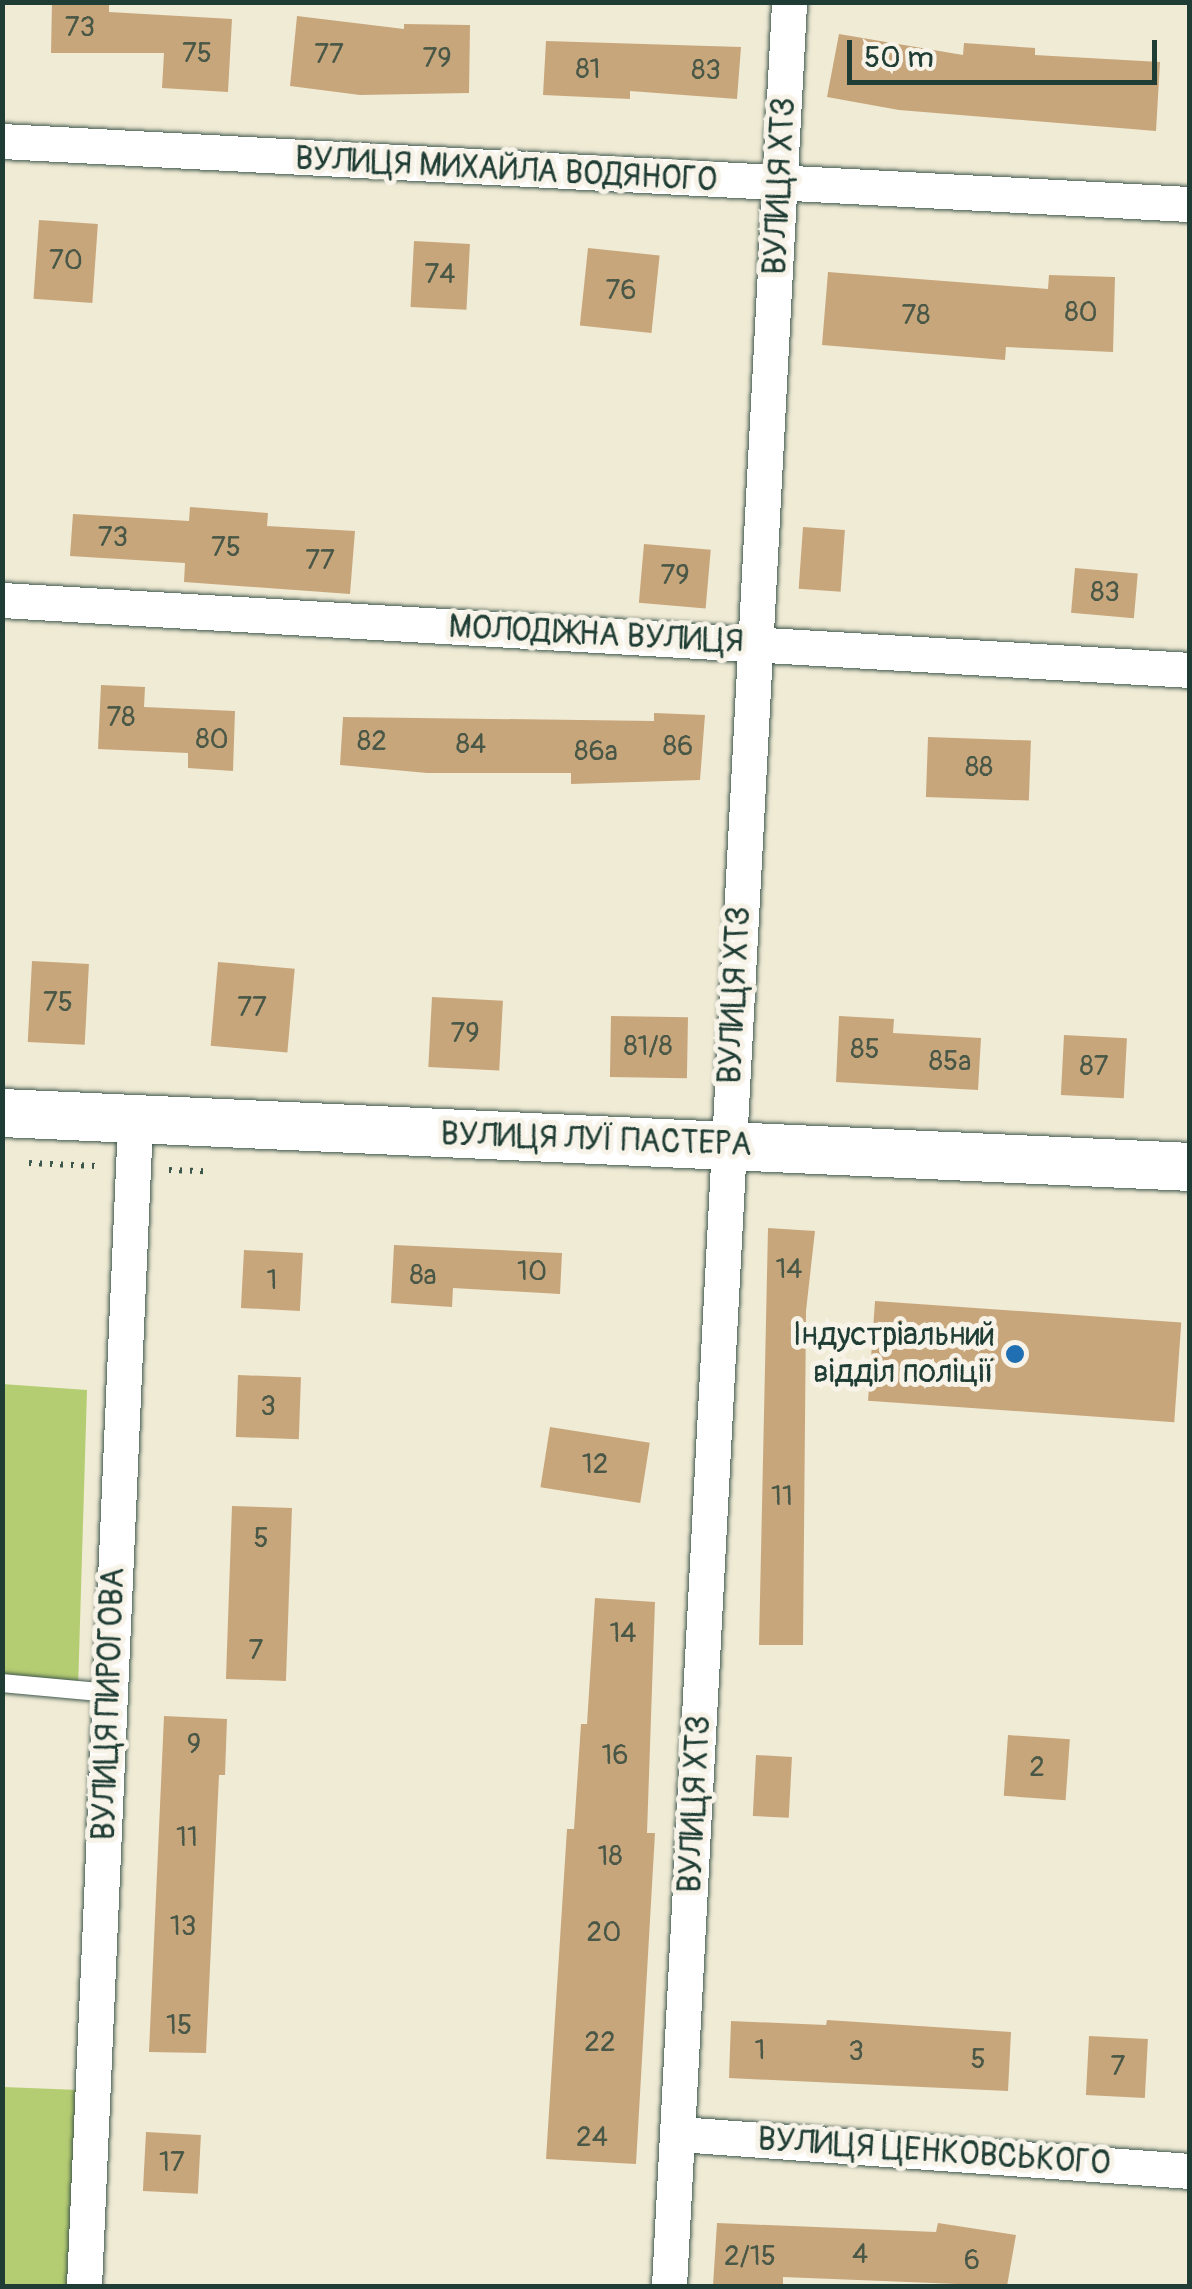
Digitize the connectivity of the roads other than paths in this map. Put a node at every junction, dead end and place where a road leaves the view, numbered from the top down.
1 (789, 2) edge
2 (2, 142) edge
3 (780, 185) junction
4 (1190, 204) edge
5 (2, 600) edge
6 (755, 644) junction
7 (1190, 670) edge
8 (2, 1113) edge
9 (134, 1121) junction
10 (727, 1146) junction
11 (1190, 1167) edge
12 (2, 1682) edge
13 (110, 1693) junction
14 (679, 2134) junction
15 (1190, 2171) edge
16 (84, 2286) edge
17 (669, 2286) edge

1 - 3 street, ВУЛИЦЯ ХТЗ
2 - 3 street, ВУЛИЦЯ МИХАЙЛА ВОДЯНОГО
3 - 4 street, ВУЛИЦЯ МИХАЙЛА ВОДЯНОГО
3 - 6 street, ВУЛИЦЯ ХТЗ
5 - 6 street, МОЛОДІЖНА ВУЛИЦЯ
6 - 7 street, МОЛОДІЖНА ВУЛИЦЯ
6 - 10 street, ВУЛИЦЯ ХТЗ
8 - 9 street, ВУЛИЦЯ ЛУЇ ПАСТЕРА
9 - 10 street, ВУЛИЦЯ ЛУЇ ПАСТЕРА
9 - 13 street, ВУЛИЦЯ ПИРОГОВА
10 - 11 street, ВУЛИЦЯ ЛУЇ ПАСТЕРА
10 - 14 street, ВУЛИЦЯ ХТЗ
12 - 13 lane
13 - 16 street, ВУЛИЦЯ ПИРОГОВА
14 - 15 street, ВУЛИЦЯ ЦЕНКОВСЬКОГО
14 - 17 street, ВУЛИЦЯ ХТЗ

